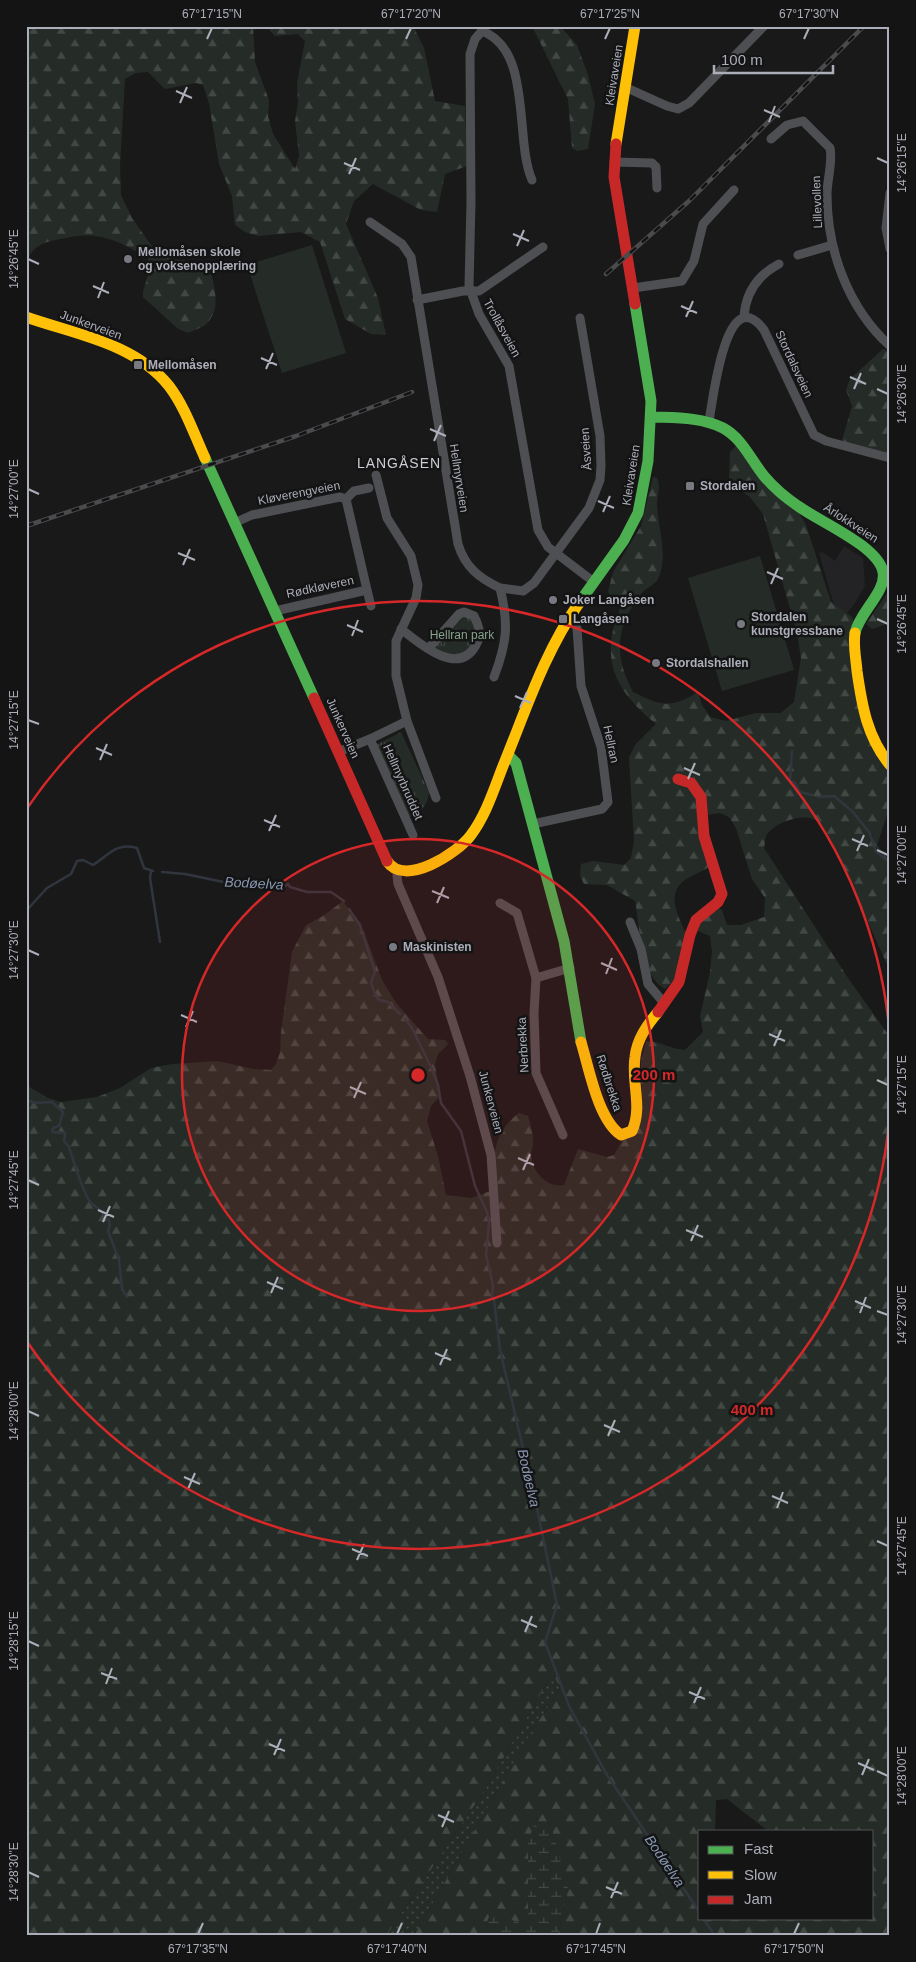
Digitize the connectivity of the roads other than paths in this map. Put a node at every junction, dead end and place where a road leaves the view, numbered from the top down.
1 (635, 26) edge
2 (764, 26) edge
3 (482, 29) edge
4 (627, 88) junction
5 (771, 139) dead end
6 (614, 162) junction
7 (532, 180) dead end
8 (657, 188) dead end
9 (734, 190) dead end
10 (890, 193) edge
11 (370, 222) dead end
12 (832, 245) junction
13 (542, 247) dead end
14 (890, 249) edge
15 (798, 255) dead end
16 (779, 264) dead end
17 (633, 288) junction
18 (471, 292) junction
19 (417, 300) junction
20 (744, 316) junction
21 (26, 317) edge
22 (580, 318) dead end
23 (890, 346) edge
24 (652, 417) junction
25 (709, 421) junction
26 (890, 458) edge
27 (376, 475) dead end
28 (369, 488) dead end
29 (346, 499) junction
30 (234, 523) junction
31 (556, 554) junction
32 (594, 582) junction
33 (500, 588) junction
34 (367, 590) junction
35 (371, 606) dead end
36 (275, 612) junction
37 (570, 616) junction
38 (401, 629) junction
39 (428, 649) junction
40 (494, 678) dead end
41 (407, 722) junction
42 (370, 739) junction
43 (338, 752) junction
44 (509, 756) junction
45 (890, 765) edge
46 (678, 779) dead end
47 (436, 798) dead end
48 (534, 824) junction
49 (413, 835) dead end
50 (399, 872) junction
51 (500, 903) dead end
52 (630, 922) dead end
53 (570, 968) junction
54 (536, 978) junction
55 (664, 1003) junction
56 (563, 1135) dead end
57 (497, 1243) dead end

1 - 4 street, Kleivaveien
2 - 4 street
3 - 7 street, Trollåsveien
3 - 18 street, Trollåsveien
4 - 6 street, Kleivaveien
5 - 12 street, Lillevollen
6 - 8 street
6 - 17 street, Kleivaveien
9 - 17 street
10 - 14 street
11 - 19 street, Hellmyrveien
12 - 15 street
12 - 23 street, Lillevollen
13 - 18 street
16 - 20 street
17 - 24 street, Kleivaveien
18 - 19 street
18 - 31 street, Trollåsveien
19 - 33 street, Hellmyrveien
20 - 25 street
20 - 26 street, Stordalsveien
21 - 30 street, Junkerveien
22 - 31 street, Åsveien
24 - 25 street, Årlokkveien
24 - 32 street, Kleivaveien
25 - 45 street, Årlokkveien
27 - 38 street, Hellmyrbruddet
28 - 29 street, Kløverengveien
29 - 30 street, Kløverengveien
29 - 34 street, Rødkløveren
30 - 36 street, Junkerveien
31 - 32 street, Trollåsveien
31 - 33 street, Åsveien
32 - 37 street, Kleivaveien
33 - 40 street
34 - 35 street
34 - 36 street, Rødkløveren
36 - 43 street, Junkerveien
37 - 44 street, Kleivaveien
37 - 48 street, Hellran
38 - 39 street
38 - 41 street, Hellmyrbruddet
39 - 39 street
41 - 42 street, Hellmyrbruddet
41 - 47 street, Hellmyrbruddet
42 - 43 street, Hellmyrbruddet
42 - 49 street, Hellmyrbruddet
43 - 50 street, Junkerveien
44 - 48 street, Rødbrekka
44 - 50 street, Kleivaveien
46 - 55 street, Rødbrekka
48 - 53 street, Rødbrekka
50 - 57 street, Junkerveien
51 - 54 street, Nerbrekka
52 - 55 street
53 - 54 street
53 - 55 street, Rødbrekka
54 - 56 street, Nerbrekka

